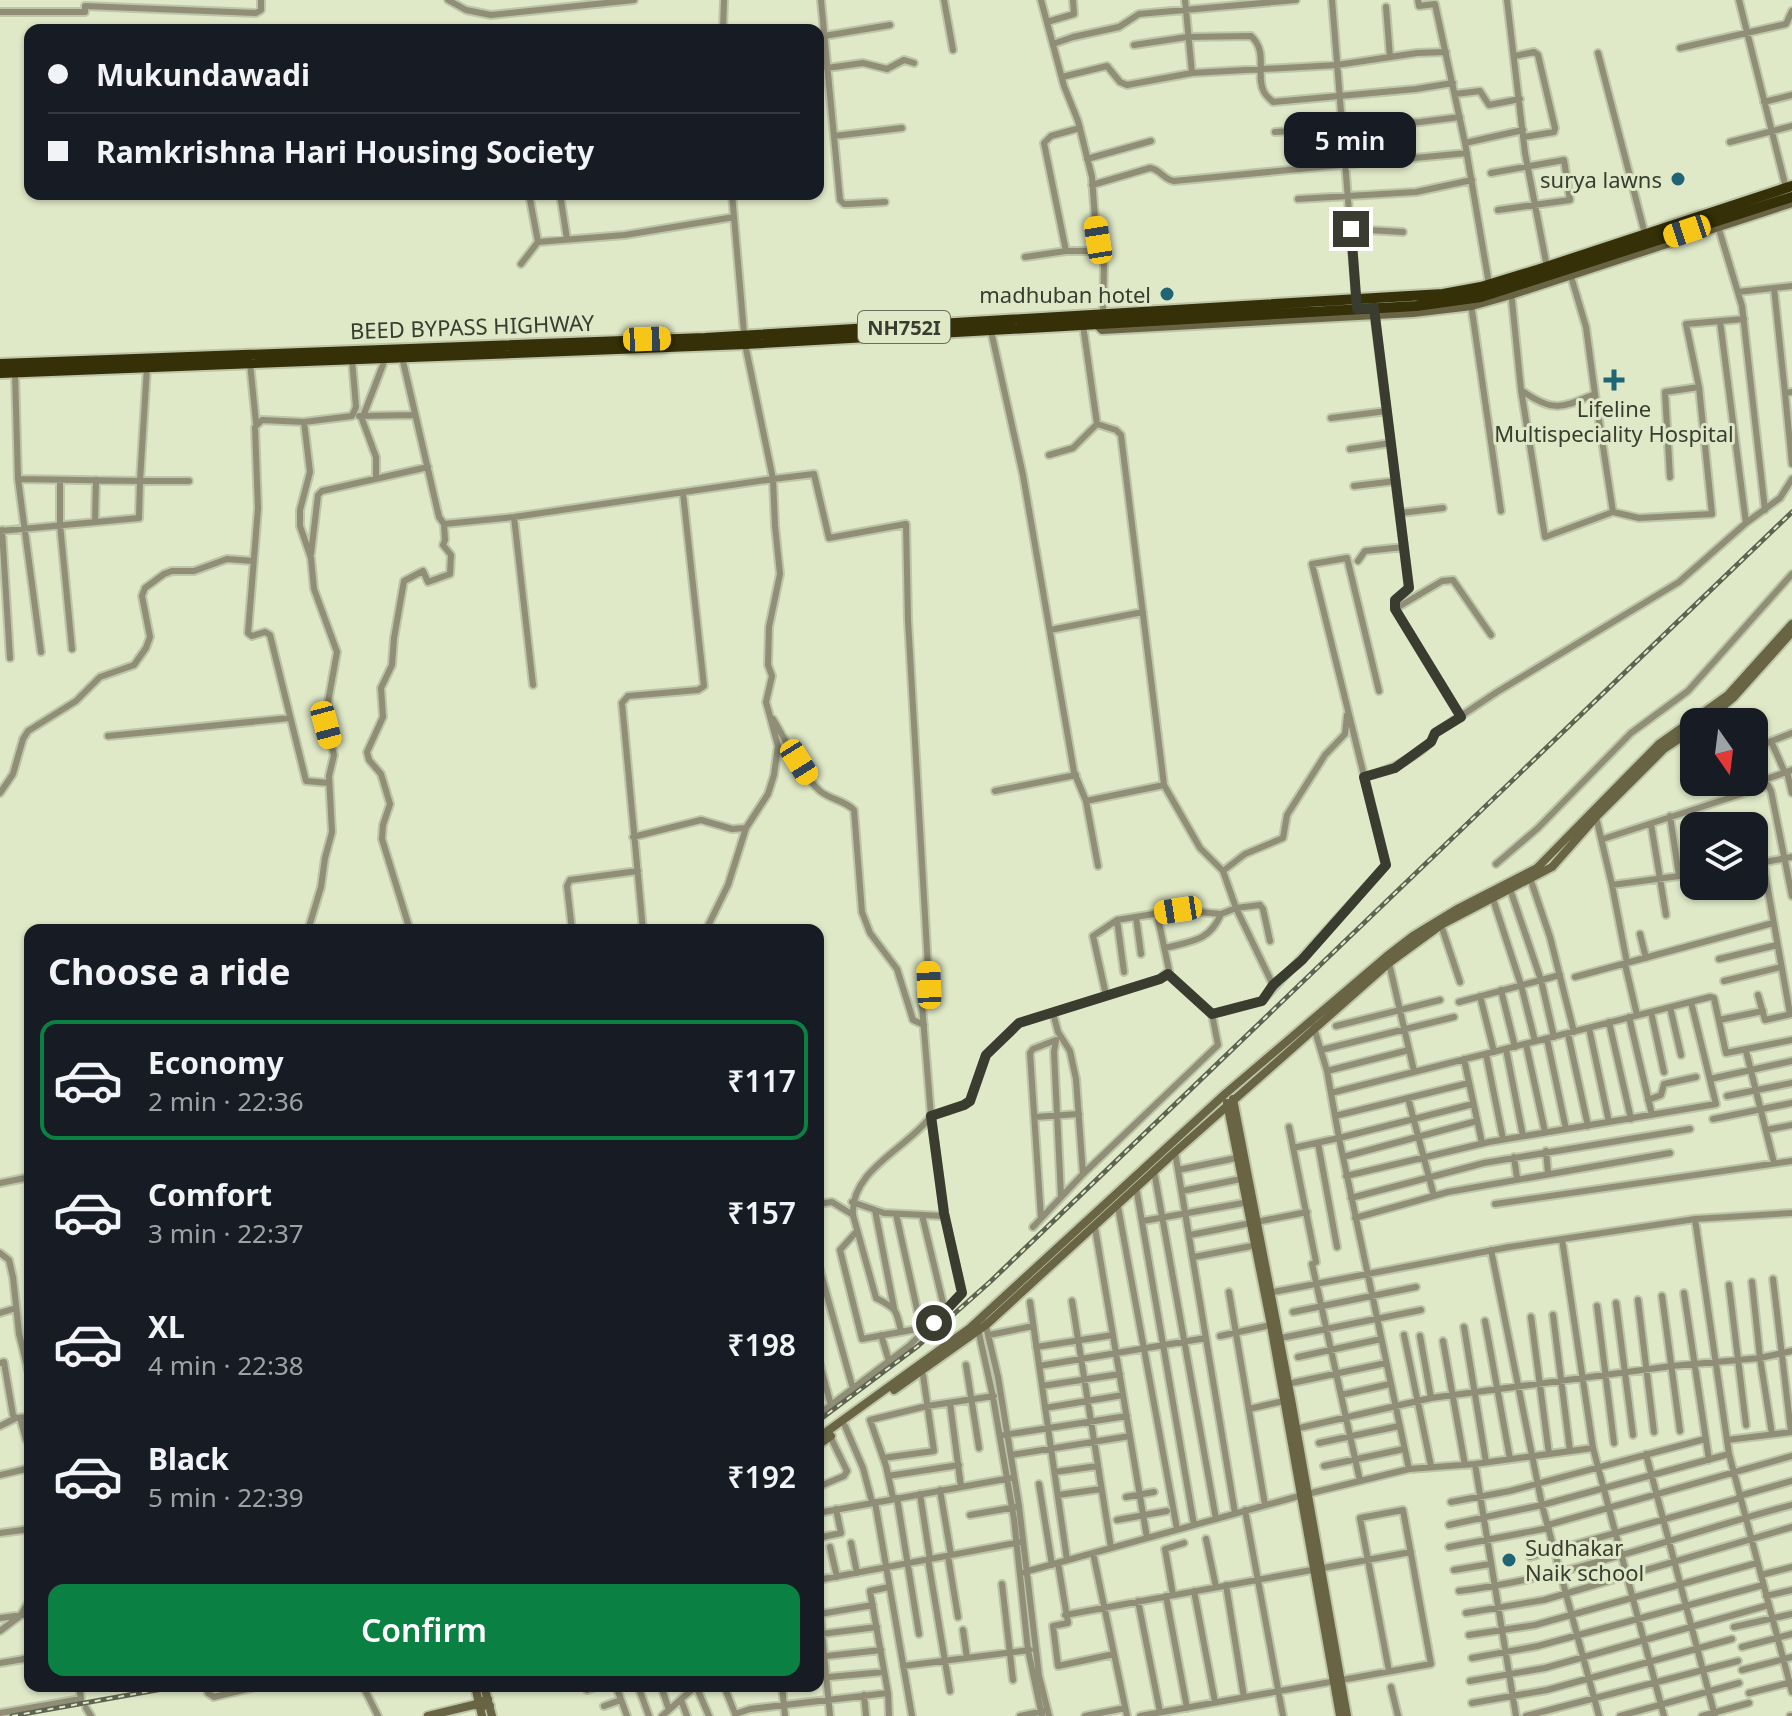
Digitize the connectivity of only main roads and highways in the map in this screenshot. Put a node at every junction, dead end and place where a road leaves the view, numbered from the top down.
1 (1789, 187) edge
2 (1357, 301) junction
3 (1080, 321) junction
4 (745, 340) junction
5 (0, 364) edge
6 (0, 373) edge

1 - 2 highway, BEED BYPASS HIGHWAY / NH752I
1 - 2 highway, BEED BYPASS HIGHWAY / NH752I
2 - 3 highway, BEED BYPASS HIGHWAY / NH752I
3 - 4 highway, BEED BYPASS HIGHWAY / NH752I
3 - 4 highway, BEED BYPASS HIGHWAY / NH752I
4 - 5 highway, BEED BYPASS HIGHWAY / NH752I
4 - 6 highway, BEED BYPASS HIGHWAY / NH752I

